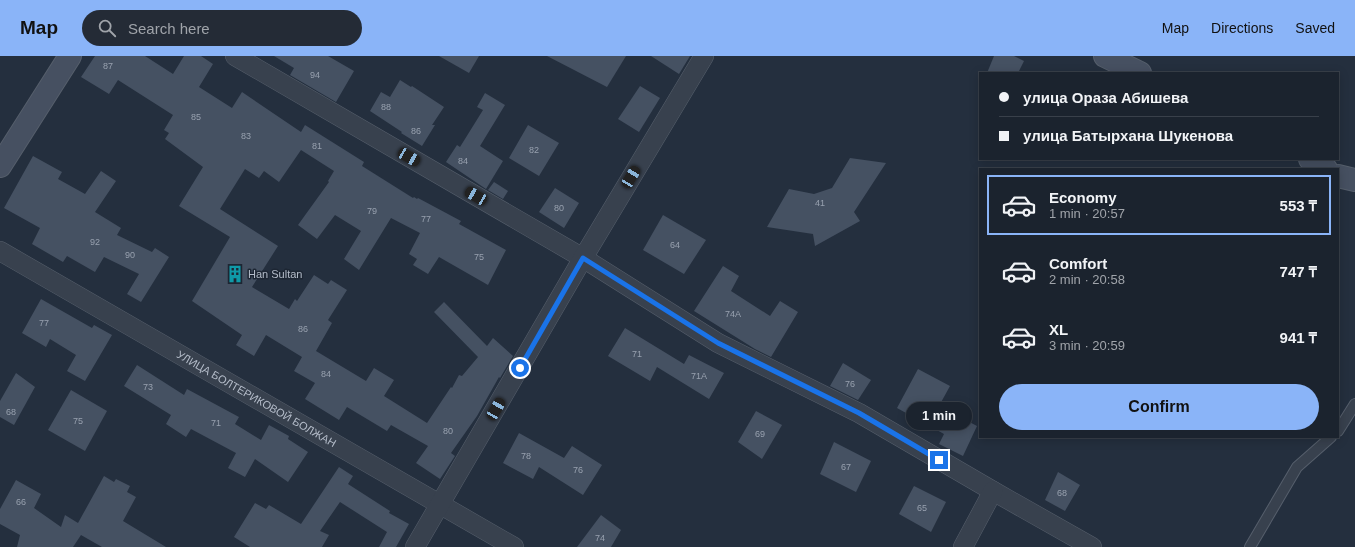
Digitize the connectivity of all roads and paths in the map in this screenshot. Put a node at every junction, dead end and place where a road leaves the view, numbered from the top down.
1 (70, 56) edge
2 (235, 56) edge
3 (704, 56) edge
4 (1105, 56) edge
5 (1138, 72) edge
6 (1312, 160) edge
7 (0, 166) edge
8 (1324, 168) edge
9 (1339, 176) edge
10 (1355, 180) edge
11 (0, 251) edge
12 (583, 258) junction
13 (1355, 404) edge
14 (1339, 429) edge
15 (1330, 438) edge
16 (993, 491) junction
17 (440, 504) junction
18 (415, 547) edge
19 (514, 547) edge
20 (963, 547) edge
21 (1092, 547) edge
22 (1250, 547) edge

1 - 7 street
2 - 12 street
3 - 12 street
4 - 5 street
6 - 8 street
9 - 10 street
11 - 17 street, УЛИЦА БОЛТЕРИКОВОЙ БОЛЖАН
12 - 16 street
12 - 17 street
13 - 14 lane
15 - 22 lane
16 - 20 street
16 - 21 street
17 - 18 street
17 - 19 street, УЛИЦА БОЛТЕРИКОВОЙ БОЛЖАН

